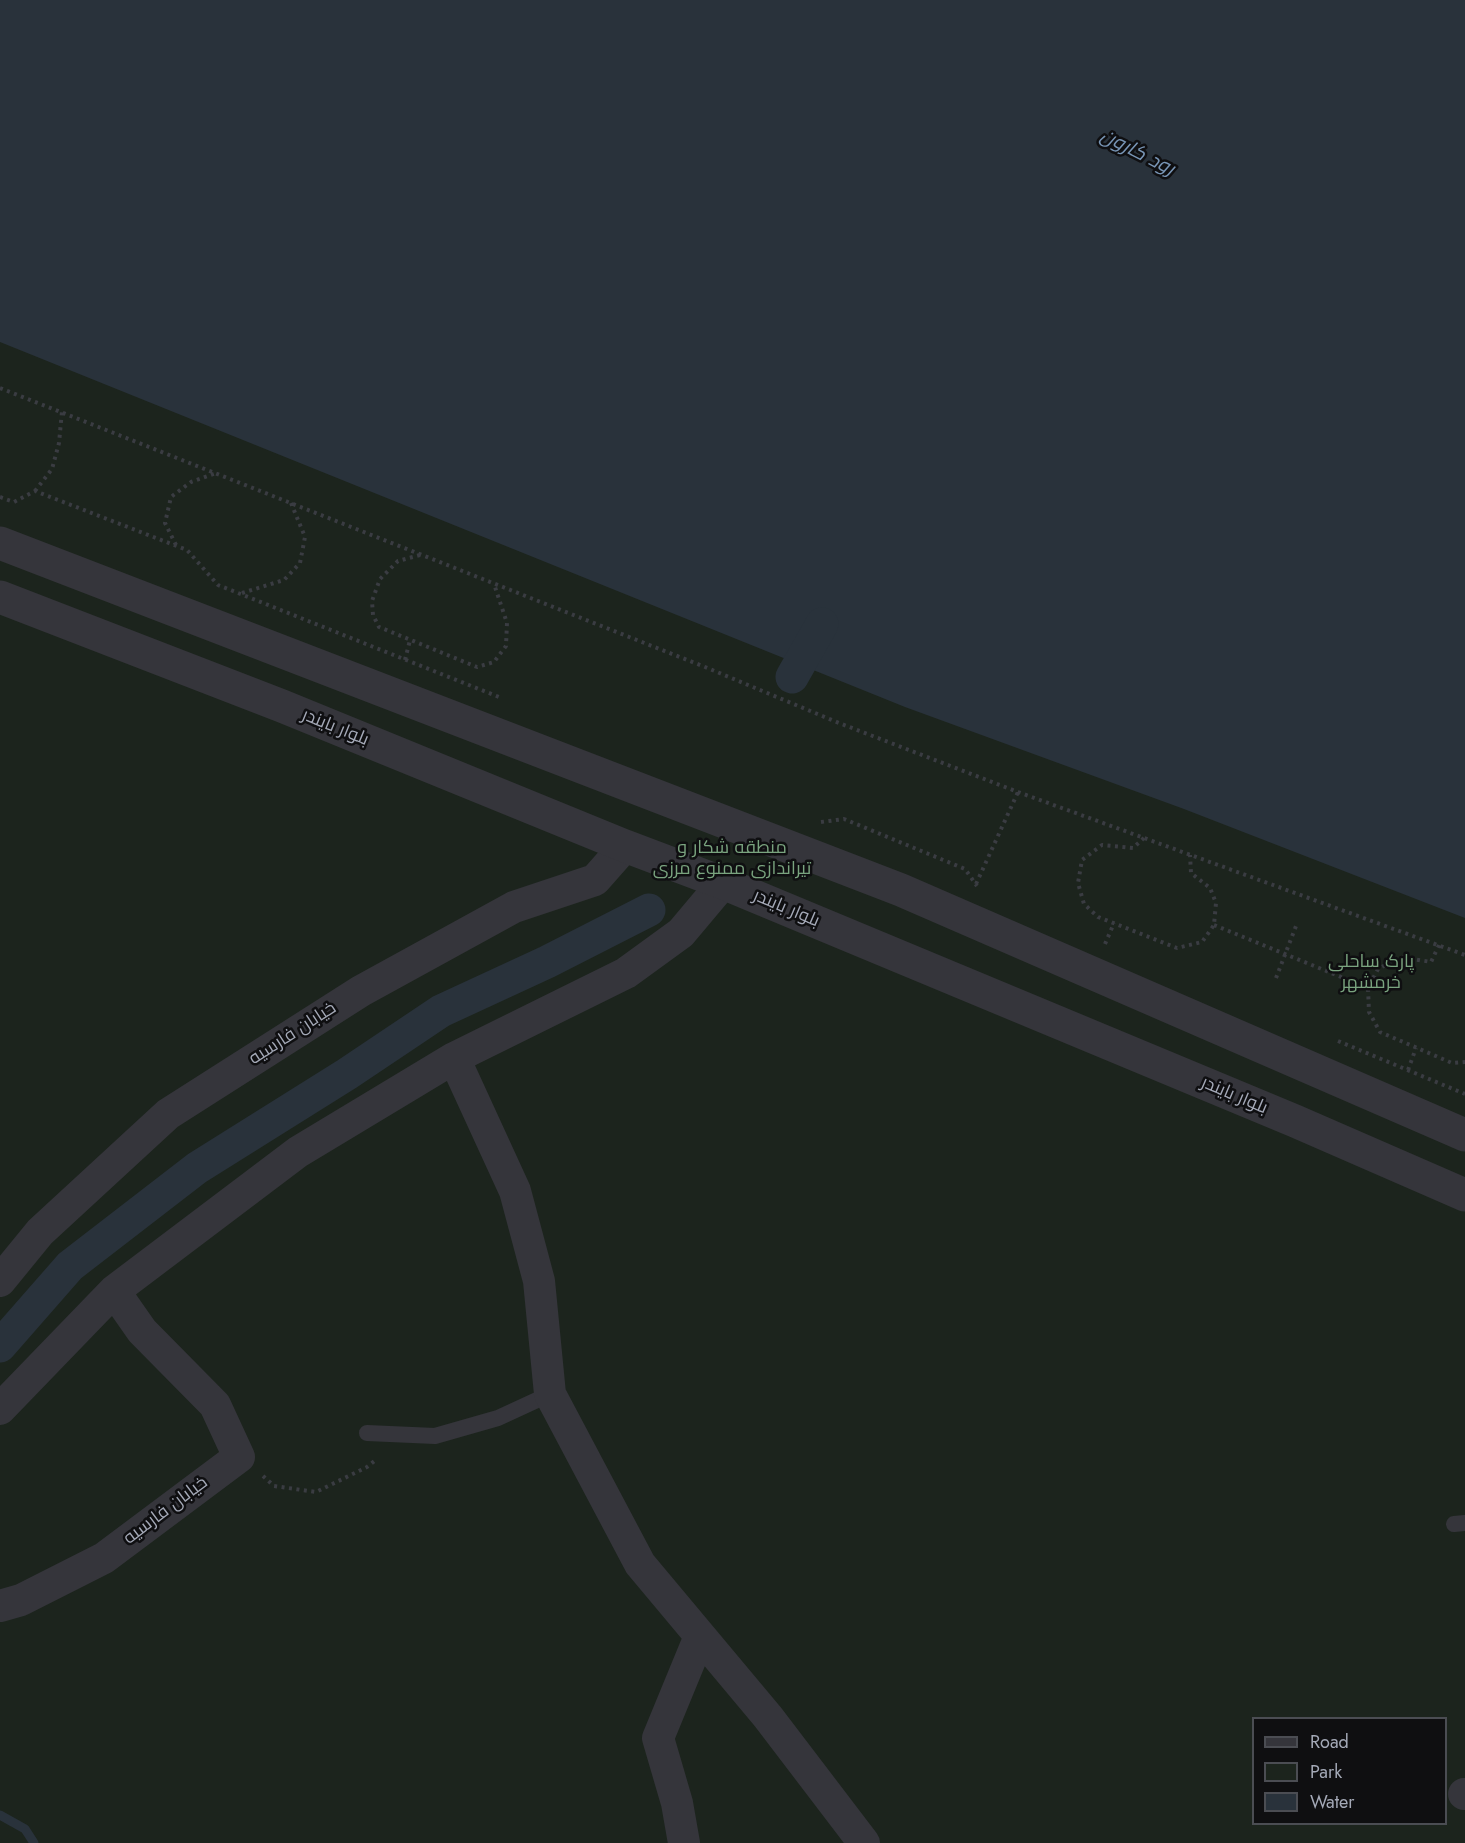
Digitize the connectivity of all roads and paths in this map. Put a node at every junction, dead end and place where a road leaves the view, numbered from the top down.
1 (0, 388) edge
2 (62, 411) junction
3 (216, 473) junction
4 (35, 491) dead end
5 (291, 503) junction
6 (0, 543) edge
7 (176, 546) dead end
8 (421, 555) junction
9 (494, 583) junction
10 (241, 594) dead end
11 (0, 597) edge
12 (410, 640) junction
13 (405, 660) dead end
14 (1018, 792) junction
15 (1144, 838) junction
16 (626, 846) junction
17 (1190, 855) junction
18 (723, 883) junction
19 (976, 884) dead end
20 (1114, 923) junction
21 (1214, 925) junction
22 (1296, 926) dead end
23 (1105, 944) dead end
24 (1439, 945) junction
25 (1285, 954) junction
26 (1465, 955) edge
27 (1276, 978) dead end
28 (1368, 988) junction
29 (1416, 1048) junction
30 (454, 1058) junction
31 (1465, 1062) edge
32 (1408, 1070) dead end
33 (1465, 1135) edge
34 (1465, 1195) edge
35 (0, 1281) edge
36 (114, 1291) junction
37 (550, 1394) junction
38 (0, 1409) edge
39 (367, 1433) dead end
40 (407, 1435) junction
41 (239, 1457) junction
42 (0, 1606) edge
43 (700, 1636) junction
44 (684, 1843) edge
45 (864, 1843) edge

1 - 2 path
2 - 3 path
2 - 4 path
3 - 5 path
3 - 7 path
5 - 8 path
5 - 10 path
6 - 33 street
8 - 9 path
8 - 12 path
9 - 12 path
9 - 14 path
11 - 16 street, بلوار بایندر
12 - 13 path
14 - 15 path
14 - 19 path
15 - 17 path
15 - 20 path
16 - 18 street, بلوار بایندر
16 - 35 street, خیابان فارسیه
17 - 21 path
17 - 24 path
18 - 30 street
18 - 34 street, بلوار بایندر
20 - 21 path
20 - 23 path
21 - 25 path
22 - 25 path
24 - 26 path
24 - 28 path
25 - 27 path
25 - 28 path
28 - 29 path
29 - 31 path
29 - 32 path
30 - 36 street
30 - 37 street
36 - 38 street
36 - 41 street
37 - 40 lane
37 - 43 street
39 - 40 lane
40 - 41 path
41 - 42 street, خیابان فارسیه
43 - 44 street
43 - 45 street

